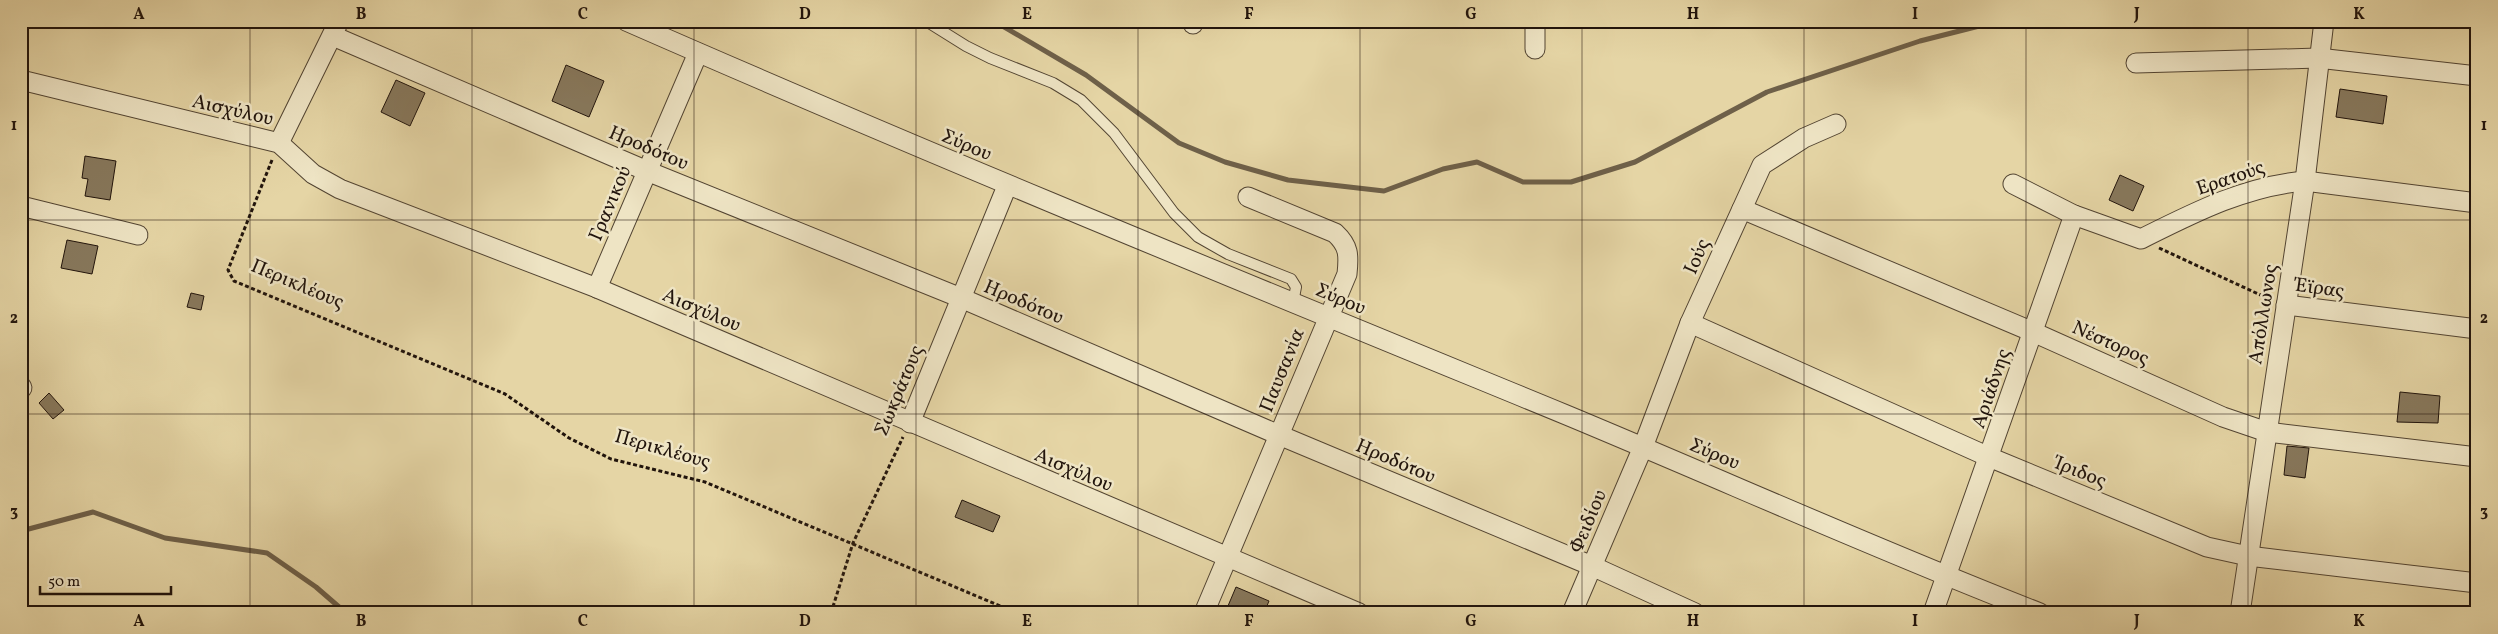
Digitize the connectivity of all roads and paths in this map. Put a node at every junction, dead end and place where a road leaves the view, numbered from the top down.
1 (626, 21) edge
2 (926, 21) edge
3 (1535, 21) edge
4 (2324, 21) edge
5 (336, 28) edge
6 (1535, 49) dead end
7 (698, 53) junction
8 (2318, 58) junction
9 (2136, 64) dead end
10 (2477, 76) edge
11 (21, 80) edge
12 (1836, 124) dead end
13 (279, 143) junction
14 (647, 172) junction
15 (2305, 181) junction
16 (2013, 184) dead end
17 (1007, 186) junction
18 (1248, 197) dead end
19 (2477, 203) edge
20 (21, 206) edge
21 (1742, 209) junction
22 (2074, 215) junction
23 (138, 235) dead end
24 (2141, 239) junction
25 (597, 288) junction
26 (961, 298) junction
27 (1294, 303) junction
28 (2286, 305) junction
29 (1327, 317) junction
30 (1690, 323) junction
31 (2477, 329) edge
32 (2033, 332) junction
33 (910, 423) junction
34 (2267, 432) junction
35 (1279, 435) junction
36 (1643, 447) junction
37 (1989, 457) junction
38 (2477, 457) edge
39 (853, 543) junction
40 (2248, 556) junction
41 (1226, 558) junction
42 (1592, 566) junction
43 (1947, 577) junction
44 (2477, 583) edge
45 (831, 613) edge
46 (1017, 613) edge
47 (1204, 613) edge
48 (1359, 613) edge
49 (1572, 613) edge
50 (1695, 613) edge
51 (1933, 613) edge
52 (2040, 613) edge
53 (2240, 613) edge

1 - 7 street, Σύρου
2 - 27 lane
3 - 6 street
4 - 8 street, Απόλλωνος
5 - 13 street
5 - 14 street, Ηροδότου
7 - 14 street, Γρανικού
7 - 17 street, Σύρου
8 - 9 street
8 - 10 street
8 - 15 street, Απόλλωνος
11 - 13 street, Αισχύλου
12 - 21 street, Ιούς
13 - 25 street, Αισχύλου
13 - 39 path, Περικλέους
14 - 25 street, Γρανικού
14 - 26 street, Ηροδότου
15 - 19 street, Ερατούς
15 - 24 street, Ερατούς
15 - 28 street, Απόλλωνος
16 - 22 street
17 - 26 street, Σωκράτους
17 - 27 street, Σύρου
18 - 29 street, Παυσανία
20 - 23 street
21 - 30 street, Ιούς
21 - 32 street, Νέστορος
22 - 24 street
22 - 32 street, Αριάδνης
24 - 28 path, Έϊρας
25 - 33 street, Αισχύλου
26 - 33 street, Σωκράτους
26 - 35 street, Ηροδότου
27 - 29 street, Σύρου
28 - 31 street, Έϊρας
28 - 34 street, Απόλλωνος
29 - 35 street, Παυσανία
29 - 36 street, Σύρου
30 - 36 street, Ιούς
30 - 37 street, Ίριδος
32 - 34 street, Νέστορος
32 - 37 street, Αριάδνης
33 - 39 path, Σωκράτους
33 - 41 street, Αισχύλου
34 - 38 street, Νέστορος
34 - 40 street, Απόλλωνος
35 - 41 street, Παυσανία
35 - 42 street, Ηροδότου
36 - 42 street, Φειδίου
36 - 43 street, Σύρου
37 - 40 street, Ίριδος
37 - 43 street, Αριάδνης
39 - 45 path, Σωκράτους
39 - 46 path, Περικλέους
40 - 44 street, Ίριδος
40 - 53 street, Απόλλωνος
41 - 47 street, Παυσανία
41 - 48 street, Αισχύλου
42 - 49 street, Φειδίου
42 - 50 street, Ηροδότου
43 - 51 street, Αριάδνης
43 - 52 street, Σύρου

